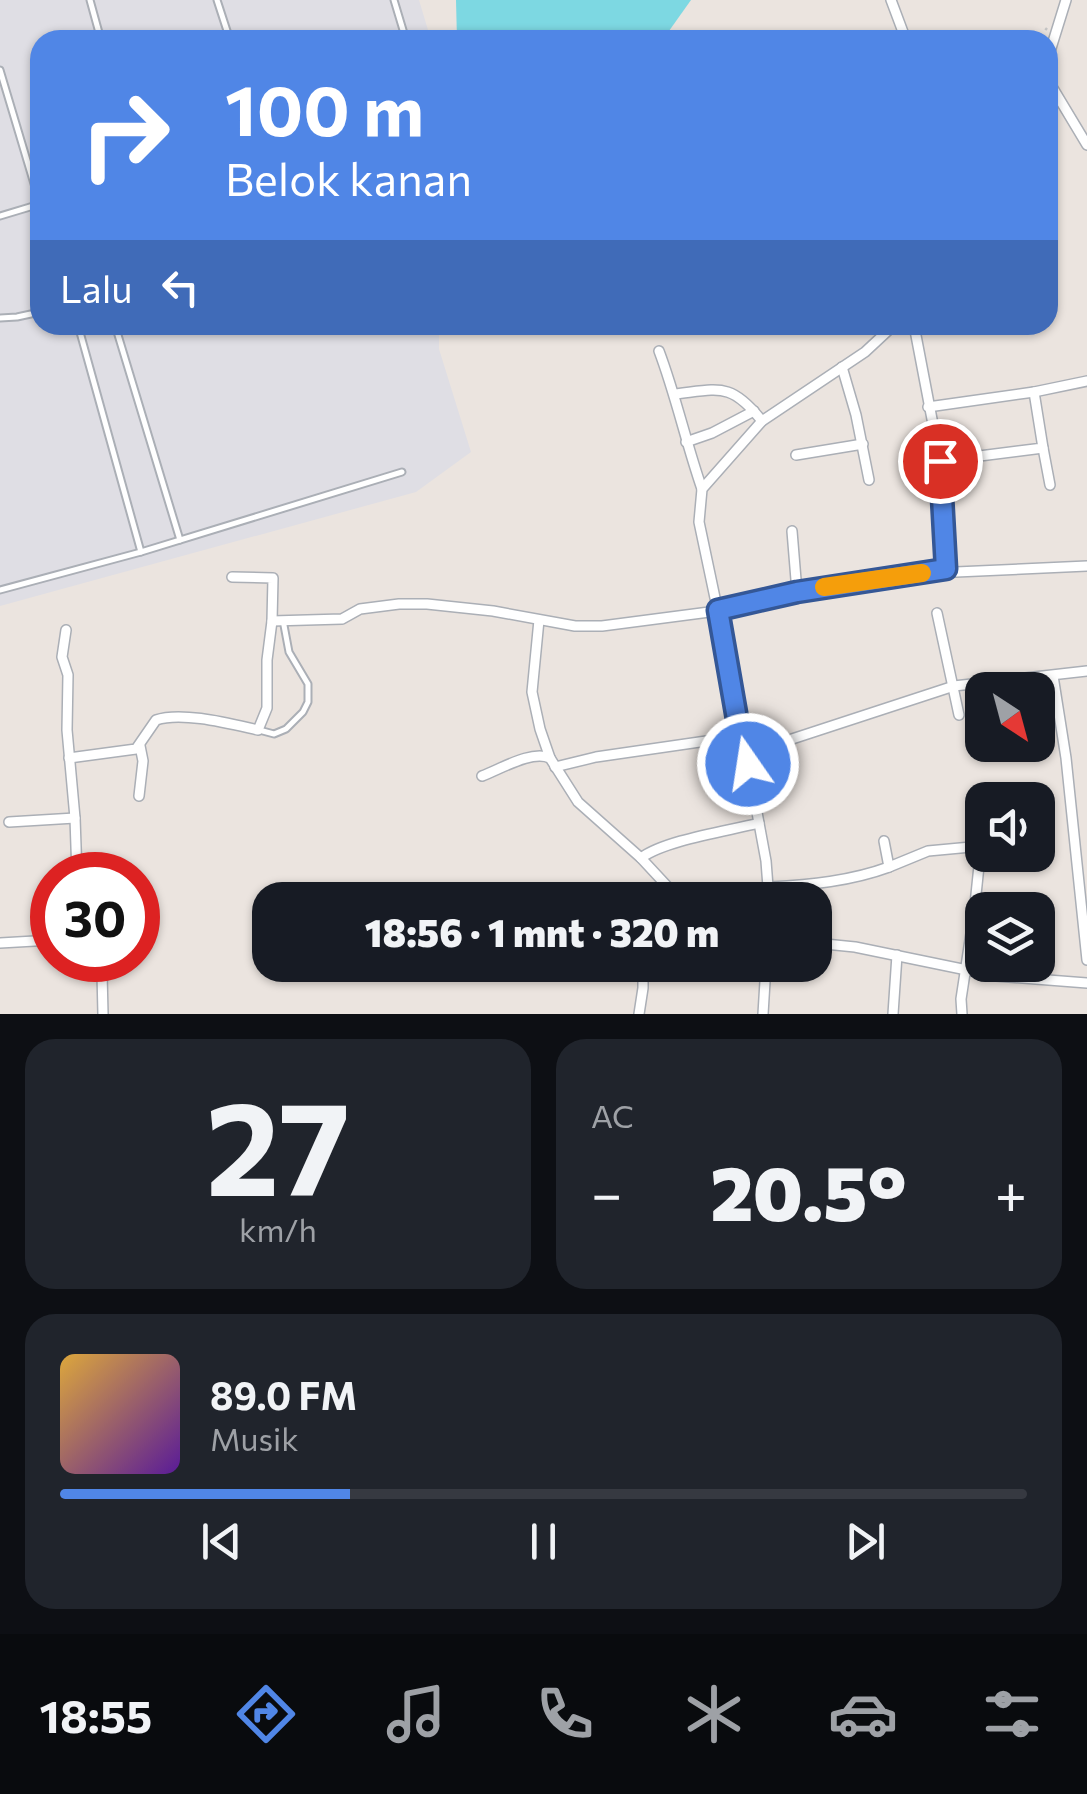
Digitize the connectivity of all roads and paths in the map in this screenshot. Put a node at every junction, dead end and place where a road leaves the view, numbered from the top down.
1 (90, 0) edge
2 (217, 0) edge
3 (394, 0) edge
4 (891, 0) edge
5 (1066, 0) edge
6 (98, 30) edge
7 (227, 30) edge
8 (403, 30) edge
9 (902, 30) edge
10 (1057, 30) edge
11 (0, 70) edge
12 (1058, 97) edge
13 (1087, 145) edge
14 (30, 170) edge
15 (30, 207) edge
16 (0, 216) edge
17 (30, 314) edge
18 (0, 318) edge
19 (81, 335) edge
20 (119, 335) edge
21 (883, 335) edge
22 (916, 335) edge
23 (658, 351) dead end
24 (842, 367) junction
25 (1087, 381) edge
26 (1034, 392) junction
27 (675, 394) junction
28 (928, 407) junction
29 (754, 411) junction
30 (762, 421) junction
31 (686, 442) junction
32 (863, 444) junction
33 (1042, 448) junction
34 (796, 455) dead end
35 (940, 461) junction
36 (402, 472) dead end
37 (869, 480) dead end
38 (1050, 486) dead end
39 (702, 489) junction
40 (792, 531) dead end
41 (180, 540) junction
42 (141, 552) junction
43 (1087, 566) edge
44 (946, 569) junction
45 (232, 576) dead end
46 (0, 590) edge
47 (797, 592) junction
48 (718, 610) junction
49 (937, 613) dead end
50 (540, 620) junction
51 (278, 621) junction
52 (66, 630) dead end
53 (1087, 671) edge
54 (1055, 676) edge
55 (965, 685) edge
56 (954, 686) junction
57 (1055, 694) edge
58 (959, 715) dead end
59 (258, 730) junction
60 (740, 736) junction
61 (140, 746) junction
62 (68, 758) junction
63 (552, 762) junction
64 (748, 764) junction
65 (482, 776) dead end
66 (139, 796) dead end
67 (75, 818) junction
68 (8, 822) dead end
69 (759, 823) junction
70 (884, 841) dead end
71 (77, 852) edge
72 (641, 858) junction
73 (889, 867) junction
74 (663, 882) edge
75 (769, 882) edge
76 (827, 882) edge
77 (1083, 885) edge
78 (976, 892) edge
79 (30, 941) edge
80 (0, 943) edge
81 (832, 945) edge
82 (897, 955) junction
83 (1087, 960) edge
84 (965, 971) edge
85 (965, 977) edge
86 (102, 982) edge
87 (644, 982) edge
88 (765, 982) edge
89 (1047, 982) edge
90 (1087, 983) edge
91 (103, 1014) edge
92 (639, 1014) edge
93 (763, 1014) edge
94 (893, 1014) edge
95 (962, 1014) edge

1 - 6 lane
2 - 7 lane
3 - 8 lane
4 - 9 street
5 - 10 street
11 - 14 lane
12 - 13 street
15 - 16 lane
17 - 18 lane
19 - 42 lane
20 - 41 lane
21 - 24 street
22 - 28 street
23 - 27 street
24 - 30 street
24 - 32 street
25 - 26 street
26 - 28 street
26 - 33 street
27 - 29 street
27 - 31 street
28 - 35 street
29 - 30 street
29 - 31 street
30 - 39 street
31 - 39 street
32 - 34 street
32 - 37 street
33 - 35 street
33 - 38 street
35 - 44 street
36 - 41 lane
39 - 48 street
40 - 47 street
41 - 42 lane
42 - 46 lane
43 - 44 street
44 - 47 street
45 - 51 street
47 - 48 street
48 - 50 street
48 - 60 street
49 - 56 street
50 - 51 street
50 - 63 street
51 - 59 street
51 - 59 lane
52 - 62 street
53 - 54 street
55 - 56 street
56 - 58 street
56 - 64 street
57 - 77 street
59 - 61 street
60 - 63 street
60 - 64 street
61 - 62 street
61 - 66 street
62 - 67 street
63 - 65 street
63 - 72 street
64 - 69 street
67 - 68 street
67 - 71 street
69 - 72 street
69 - 75 street
70 - 73 street
72 - 74 street
73 - 76 street
73 - 78 street
77 - 83 street
79 - 80 street
81 - 82 street
82 - 84 street
82 - 94 street
85 - 95 street
86 - 91 street
87 - 92 street
88 - 93 street
89 - 90 street

